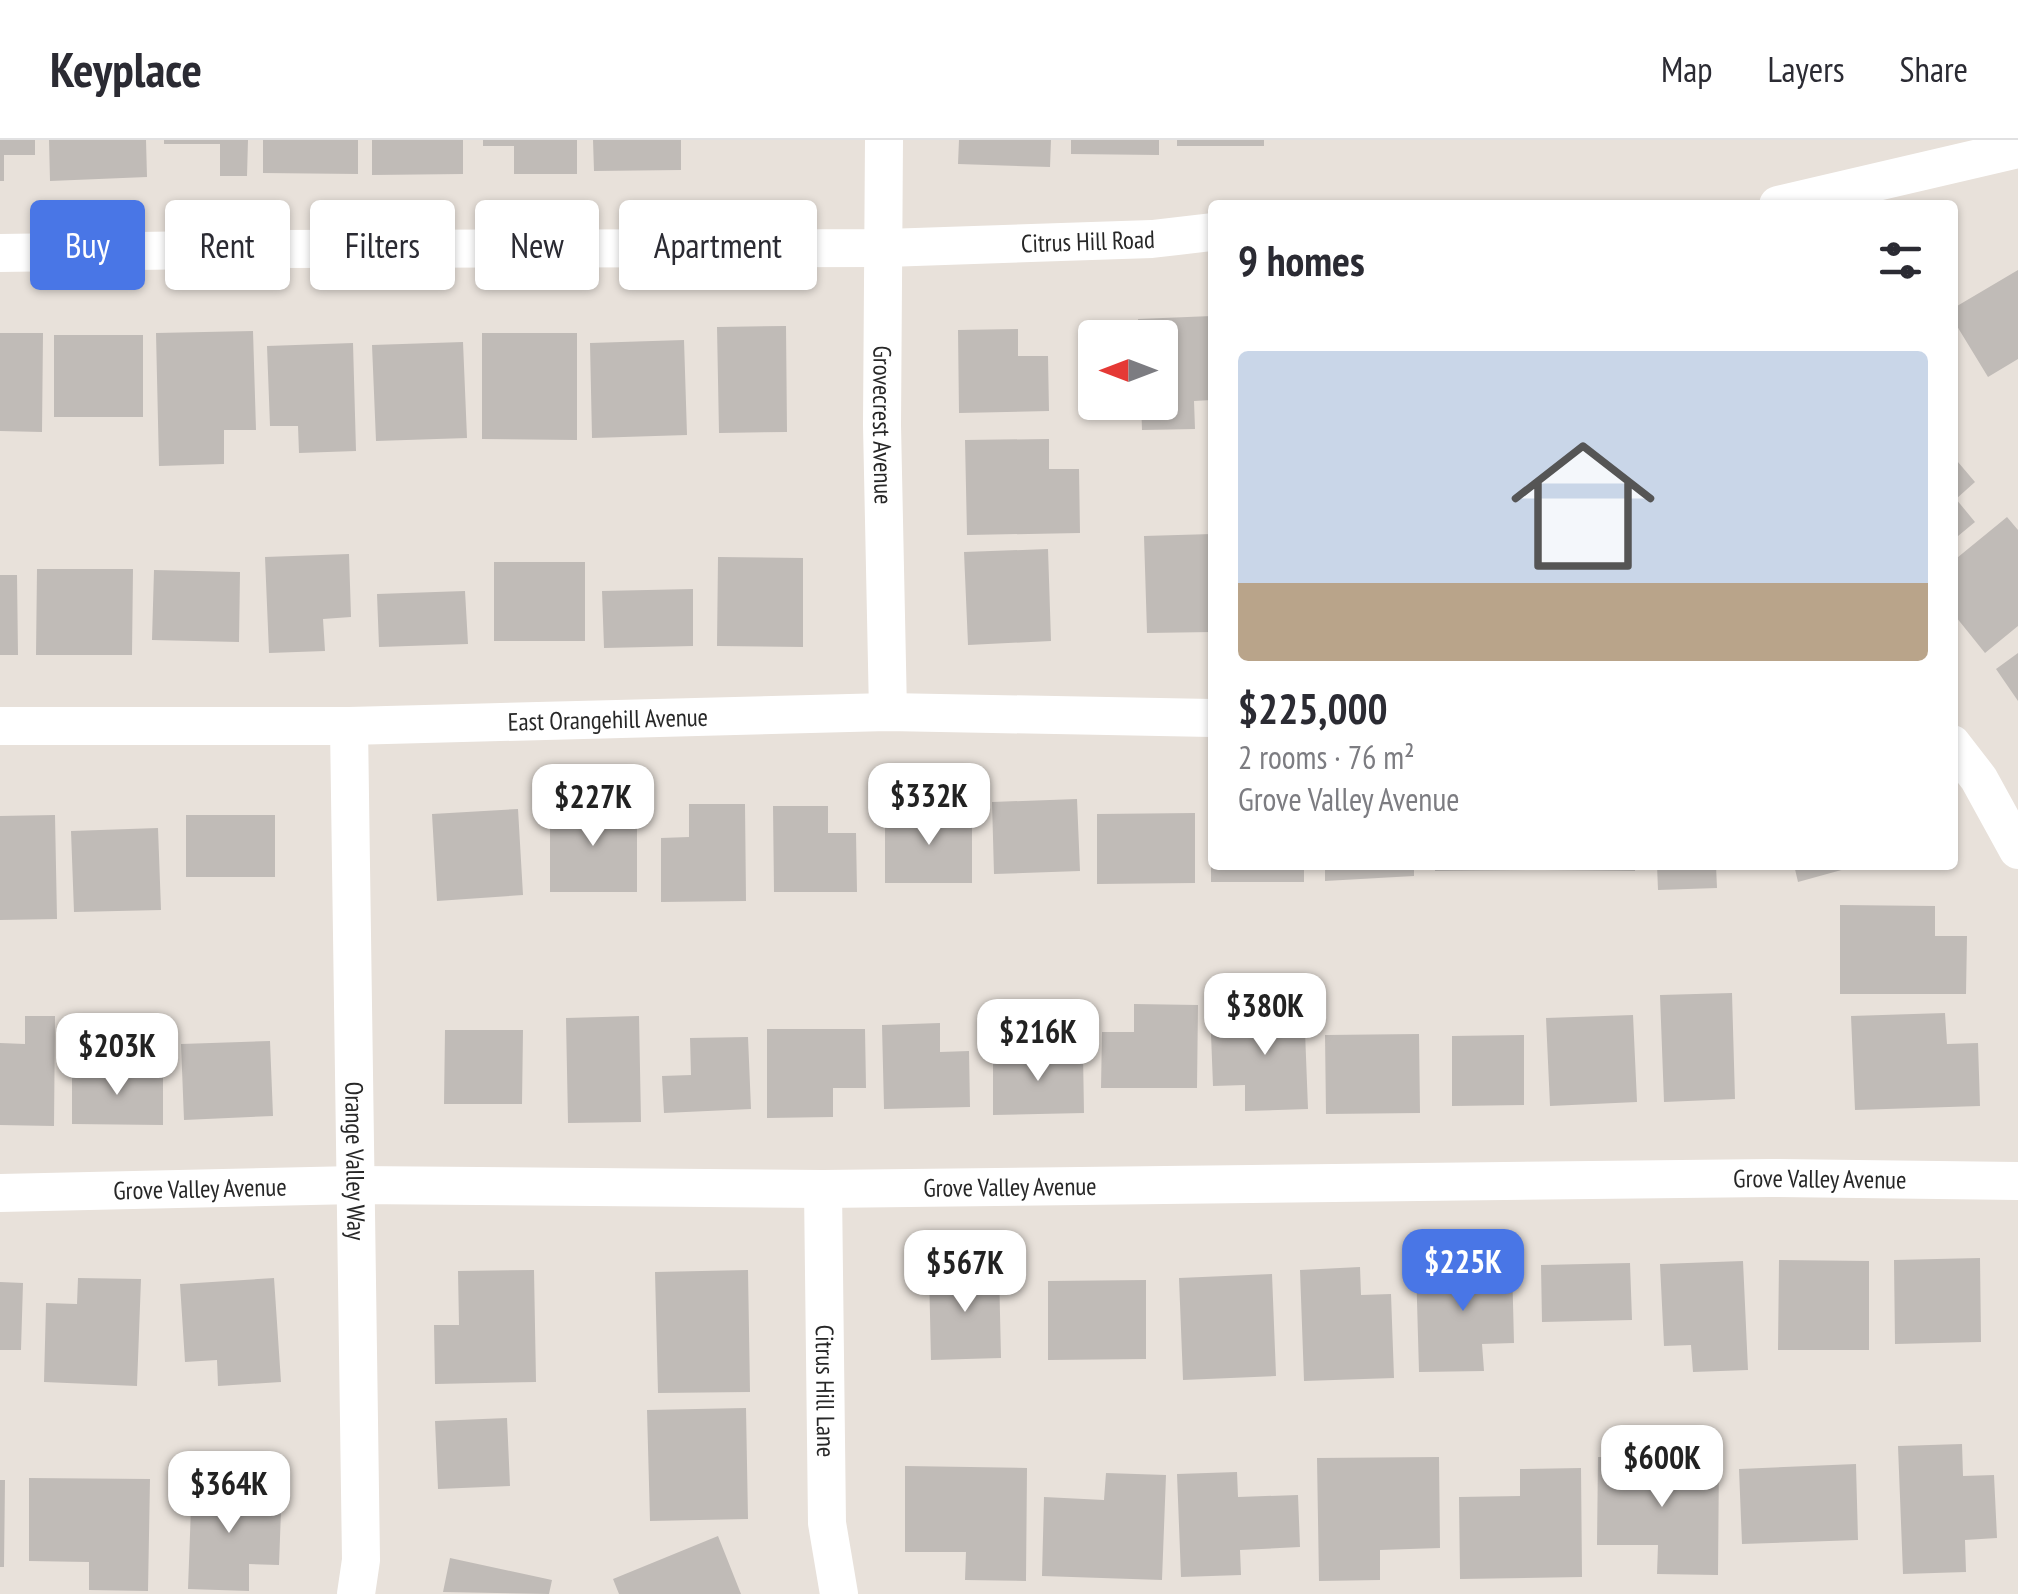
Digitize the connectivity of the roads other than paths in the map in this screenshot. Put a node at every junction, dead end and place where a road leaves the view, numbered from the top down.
1 (884, 140) edge
2 (2018, 148) edge
3 (1799, 200) edge
4 (1208, 233) edge
5 (886, 248) junction
6 (0, 253) edge
7 (888, 712) junction
8 (1208, 718) edge
9 (0, 726) edge
10 (350, 726) junction
11 (1958, 752) edge
12 (2018, 850) edge
13 (2018, 1181) edge
14 (356, 1186) junction
15 (823, 1189) junction
16 (0, 1193) edge
17 (356, 1594) edge
18 (839, 1594) edge

1 - 5 street, Grovecrest Avenue
2 - 3 street
4 - 5 street, Citrus Hill Road
5 - 6 street, Citrus Hill Road
5 - 7 street, Grovecrest Avenue
7 - 8 street, East Orangehill Avenue
7 - 10 street, East Orangehill Avenue
9 - 10 street, East Orangehill Avenue
10 - 14 street, Orange Valley Way
11 - 12 street
13 - 15 street, Grove Valley Avenue
14 - 15 street, Grove Valley Avenue
14 - 16 street, Grove Valley Avenue
14 - 17 street, Orange Valley Way
15 - 18 street, Citrus Hill Lane

